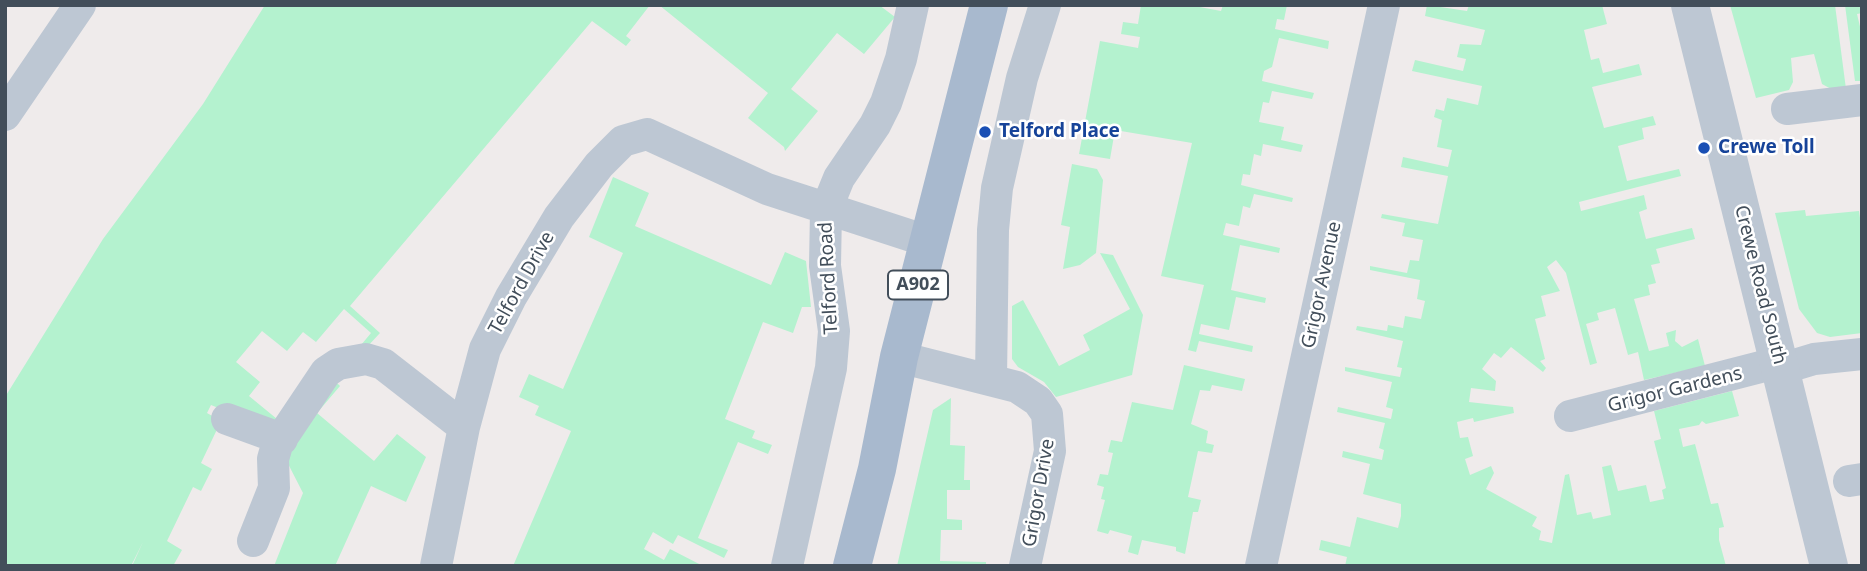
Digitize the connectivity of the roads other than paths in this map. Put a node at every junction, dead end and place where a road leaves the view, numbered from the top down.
1 (80, 5) edge
2 (913, 5) edge
3 (989, 5) edge
4 (1045, 5) edge
5 (1384, 5) edge
6 (1690, 5) edge
7 (1862, 100) edge
8 (1787, 109) dead end
9 (5, 116) edge
10 (826, 211) junction
11 (930, 242) junction
12 (1862, 354) edge
13 (900, 357) junction
14 (1781, 365) junction
15 (991, 379) junction
16 (1570, 416) dead end
17 (227, 419) dead end
18 (464, 427) junction
19 (282, 439) junction
20 (253, 541) dead end
21 (436, 566) edge
22 (787, 566) edge
23 (852, 566) edge
24 (1025, 566) edge
25 (1261, 566) edge
26 (1829, 566) edge

1 - 9 street
2 - 10 street, Telford Road
3 - 11 main road, A902
4 - 15 street
5 - 25 street, Grigor Avenue
6 - 14 street, Crewe Road South
7 - 8 street
10 - 11 street
10 - 18 street, Telford Drive
10 - 22 street, Telford Road
11 - 13 main road, A902
12 - 14 street, Grigor Gardens
13 - 15 street, Grigor Drive
13 - 23 main road, A902
14 - 16 street, Grigor Gardens
14 - 26 street, Crewe Road South
15 - 24 street, Grigor Drive
17 - 19 street
18 - 19 street
18 - 21 street, Telford Drive
19 - 20 street

